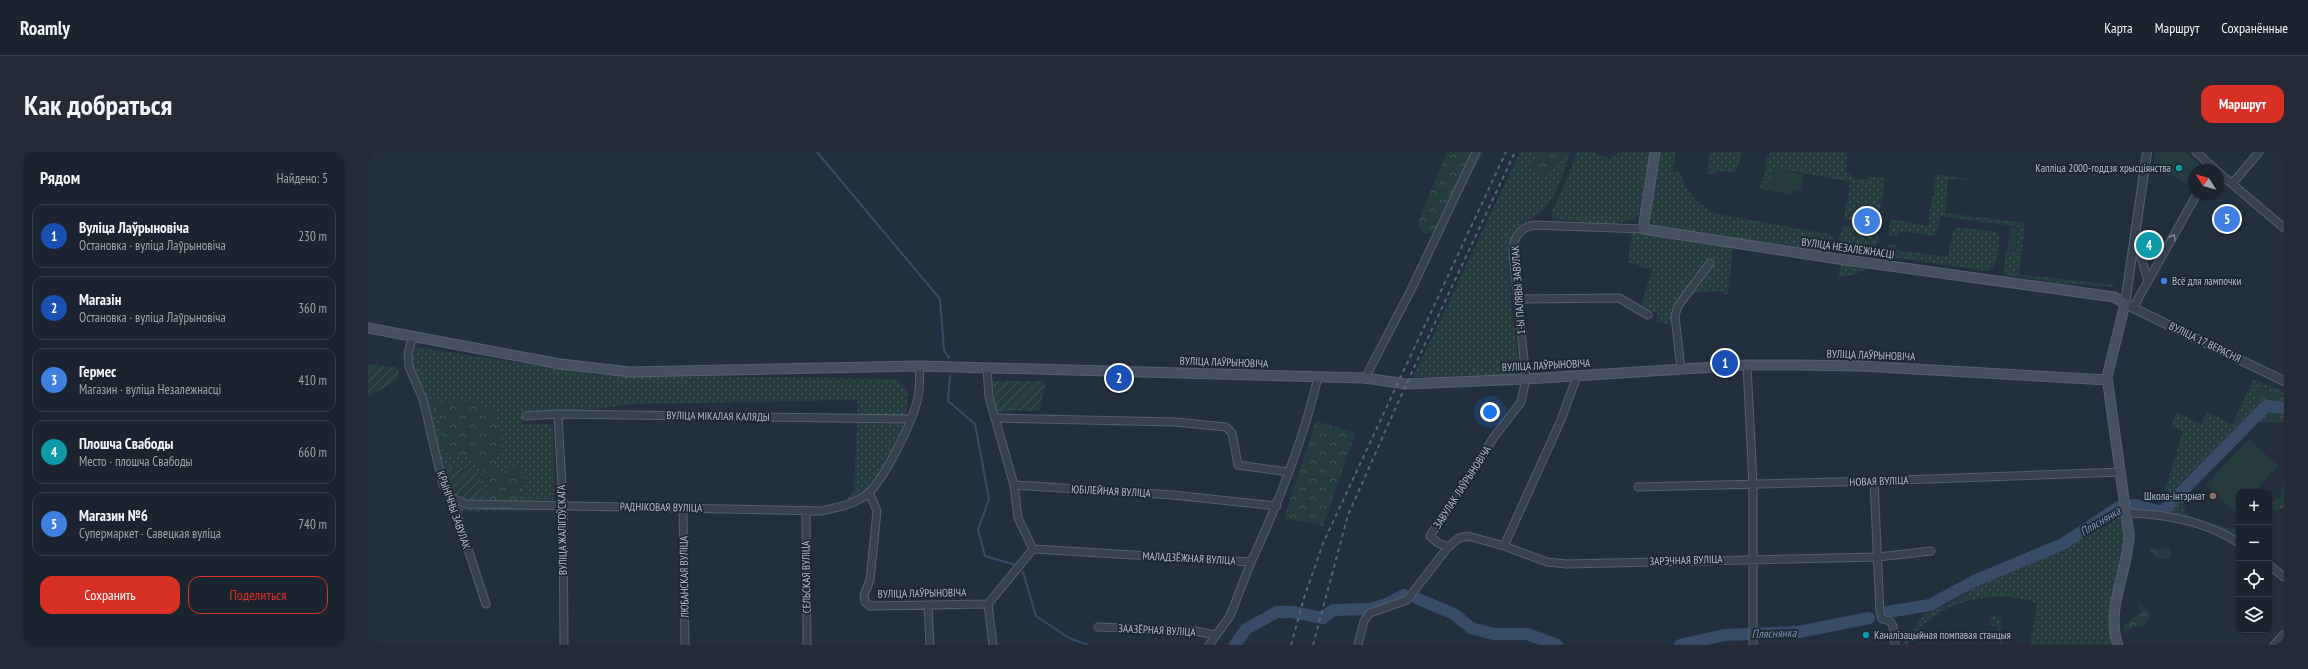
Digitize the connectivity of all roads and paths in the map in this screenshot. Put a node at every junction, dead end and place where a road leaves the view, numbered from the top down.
1 (1476, 152) edge
2 (1655, 152) edge
3 (2147, 152) edge
4 (2196, 152) edge
5 (2259, 152) edge
6 (2208, 164) edge
7 (2224, 178) edge
8 (2232, 184) junction
9 (2194, 200) edge
10 (2284, 228) edge
11 (1643, 229) junction
12 (2135, 237) junction
13 (1710, 263) dead end
14 (2148, 281) junction
15 (1518, 299) junction
16 (2129, 306) junction
17 (1648, 315) dead end
18 (368, 328) edge
19 (413, 336) junction
20 (1747, 365) junction
21 (919, 366) junction
22 (987, 368) junction
23 (1681, 369) junction
24 (1577, 376) junction
25 (1318, 377) junction
26 (1365, 378) junction
27 (1526, 379) junction
28 (2107, 380) junction
29 (2284, 381) edge
30 (558, 414) junction
31 (526, 416) dead end
32 (996, 418) junction
33 (910, 419) junction
34 (1288, 472) junction
35 (2120, 472) junction
36 (1874, 481) junction
37 (1753, 484) junction
38 (1014, 485) junction
39 (1638, 487) dead end
40 (869, 492) junction
41 (451, 497) junction
42 (563, 506) junction
43 (1277, 506) junction
44 (683, 508) junction
45 (806, 510) junction
46 (2126, 512) junction
47 (2236, 542) edge
48 (1504, 546) junction
49 (1448, 547) junction
50 (1033, 549) junction
51 (1931, 551) dead end
52 (1878, 557) junction
53 (1753, 559) junction
54 (1251, 562) junction
55 (2272, 567) edge
56 (2284, 576) edge
57 (486, 604) dead end
58 (988, 604) junction
59 (928, 605) junction
60 (1098, 626) dead end
61 (2284, 634) edge
62 (1215, 635) junction
63 (1753, 642) edge
64 (564, 645) edge
65 (685, 645) edge
66 (807, 645) edge
67 (930, 645) edge
68 (993, 645) edge
69 (1209, 645) edge
70 (1358, 645) edge
71 (1895, 645) edge
72 (2118, 645) edge
73 (2274, 645) edge

1 - 26 street
2 - 11 main road
3 - 12 street
4 - 6 street
5 - 8 street
7 - 8 street
8 - 10 street
14 -> 9 street
11 - 15 street, 1-Ы ПАЛЯВЫ ЗАВУЛАК
11 - 16 main road, ВУЛІЦА НЕЗАЛЕЖНАСЦІ
12 - 14 street
12 - 16 street
13 - 23 street
14 - 16 street
15 - 17 street
15 - 27 street, 1-Ы ПАЛЯВЫ ЗАВУЛАК
16 - 28 main road
16 - 29 street, ВУЛІЦА 17 ВЕРАСНЯ
18 - 19 main road, ВУЛІЦА ЛАЎРЫНОВІЧА
19 - 21 main road, ВУЛІЦА ЛАЎРЫНОВІЧА
19 - 41 street, КРЫНІЧНЫ ЗАВУЛАК
20 - 23 main road, ВУЛІЦА ЛАЎРЫНОВІЧА
20 - 28 main road, ВУЛІЦА ЛАЎРЫНОВІЧА
20 - 37 street
21 - 22 main road, ВУЛІЦА ЛАЎРЫНОВІЧА
21 - 33 street
22 - 25 main road, ВУЛІЦА ЛАЎРЫНОВІЧА
22 - 32 street
23 - 24 main road, ВУЛІЦА ЛАЎРЫНОВІЧА
24 - 27 main road, ВУЛІЦА ЛАЎРЫНОВІЧА
24 - 48 street
25 - 26 main road, ВУЛІЦА ЛАЎРЫНОВІЧА
25 - 34 street
26 - 27 main road, ВУЛІЦА ЛАЎРЫНОВІЧА
27 - 49 street, ЗАВУЛАК ЛАЎРЫНОВІЧА
28 - 35 main road
30 - 31 street, ВУЛІЦА МІКАЛАЯ КАЛЯДЫ
30 - 33 street, ВУЛІЦА МІКАЛАЯ КАЛЯДЫ
30 - 42 street, ВУЛІЦА ЖАЛІГОЎСКАГА
32 - 34 street
32 - 38 street
33 - 40 street
34 - 43 street
35 - 36 street, НОВАЯ ВУЛІЦА
35 - 46 main road
36 - 37 street, НОВАЯ ВУЛІЦА
36 - 52 street
37 - 39 street, НОВАЯ ВУЛІЦА
37 - 53 street
38 - 43 street, ЮБІЛЕЙНАЯ ВУЛІЦА
38 - 50 street
40 - 45 street, РАДНІКОВАЯ ВУЛІЦА
40 - 59 street, ВУЛІЦА ЛАЎРЫНОВІЧА
41 - 42 street, РАДНІКОВАЯ ВУЛІЦА
41 - 57 street, КРЫНІЧНЫ ЗАВУЛАК
42 - 44 street, РАДНІКОВАЯ ВУЛІЦА
42 - 64 street, ВУЛІЦА ЖАЛІГОЎСКАГА
43 - 54 street
44 - 45 street, РАДНІКОВАЯ ВУЛІЦА
44 - 65 street, ЛЮБАНСКАЯ ВУЛІЦА
45 - 66 street, СЕЛЬСКАЯ ВУЛІЦА
46 - 47 street
46 - 72 main road
48 - 49 street, ЗАРЭЧНАЯ ВУЛІЦА
48 - 53 street, ЗАРЭЧНАЯ ВУЛІЦА
49 - 70 street
50 - 54 street, МАЛАДЗЁЖНАЯ ВУЛІЦА
50 - 58 street
51 - 52 street, ЗАРЭЧНАЯ ВУЛІЦА
52 - 53 street, ЗАРЭЧНАЯ ВУЛІЦА
52 - 71 street
53 - 63 street
54 - 62 street, МАЛАДЗЁЖНАЯ ВУЛІЦА
55 - 56 street
58 - 59 street, ВУЛІЦА ЛАЎРЫНОВІЧА
58 - 68 street
59 - 67 street
60 - 62 street, ЗААЗЁРНАЯ ВУЛІЦА
61 - 73 street
62 - 69 street, МАЛАДЗЁЖНАЯ ВУЛІЦА

